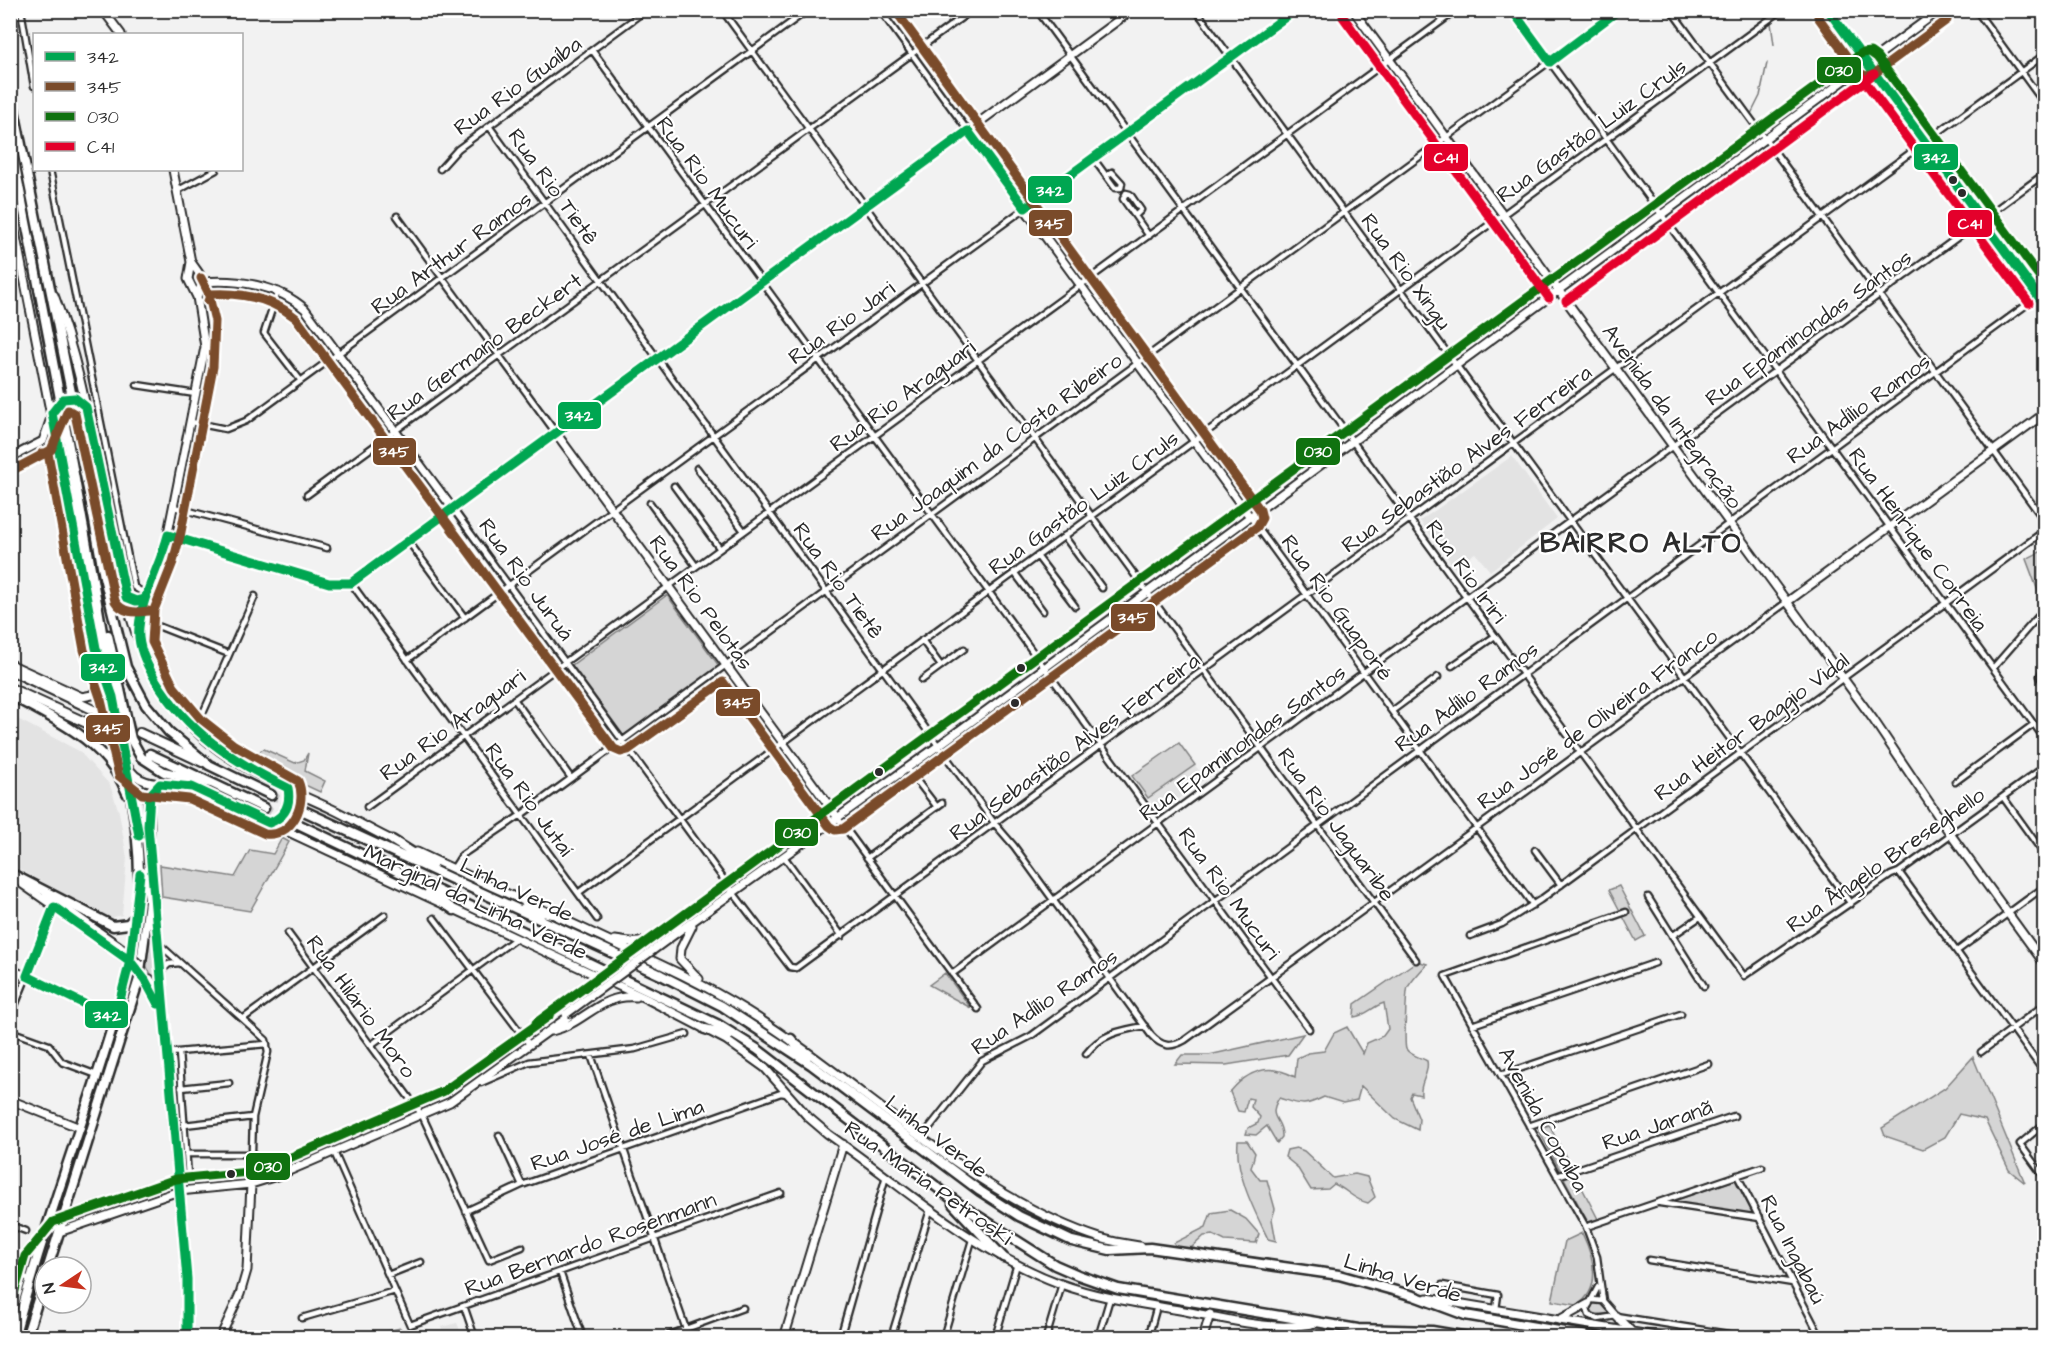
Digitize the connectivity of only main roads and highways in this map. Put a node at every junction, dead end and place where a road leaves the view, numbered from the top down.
1 (103, 10) edge
2 (1132, 10) edge
3 (1353, 10) edge
4 (1828, 10) edge
5 (1940, 10) edge
6 (120, 33) edge
7 (1868, 64) junction
8 (10, 90) edge
9 (968, 131) junction
10 (10, 140) edge
11 (173, 171) edge
12 (10, 206) edge
13 (191, 262) junction
14 (47, 276) junction
15 (189, 276) junction
16 (201, 279) junction
17 (191, 285) junction
18 (1559, 291) junction
19 (2042, 294) edge
20 (197, 297) junction
21 (2044, 304) edge
22 (72, 397) junction
23 (61, 400) junction
24 (86, 408) junction
25 (52, 413) junction
26 (2044, 414) edge
27 (556, 433) junction
28 (43, 441) junction
29 (58, 442) junction
30 (10, 458) edge
31 (1250, 517) junction
32 (97, 597) junction
33 (126, 597) junction
34 (146, 597) junction
35 (1787, 602) junction
36 (138, 639) junction
37 (96, 648) junction
38 (10, 664) edge
39 (10, 670) edge
40 (10, 688) edge
41 (10, 695) edge
42 (112, 697) junction
43 (100, 713) tunnel mouth
44 (102, 730) tunnel mouth
45 (140, 733) tunnel mouth
46 (150, 754) tunnel mouth
47 (126, 764) junction
48 (209, 765) junction
49 (211, 783) junction
50 (160, 784) junction
51 (288, 788) junction
52 (271, 795) tunnel mouth
53 (132, 798) junction
54 (149, 798) junction
55 (133, 808) junction
56 (264, 808) tunnel mouth
57 (304, 811) tunnel mouth
58 (838, 818) junction
59 (269, 824) junction
60 (298, 825) tunnel mouth
61 (392, 840) junction
62 (798, 846) junction
63 (150, 847) junction
64 (10, 874) edge
65 (416, 882) junction
66 (460, 882) junction
67 (734, 893) junction
68 (718, 903) junction
69 (505, 904) junction
70 (54, 907) junction
71 (454, 910) junction
72 (552, 914) junction
73 (138, 915) junction
74 (692, 926) junction
75 (676, 935) junction
76 (604, 938) junction
77 (118, 948) junction
78 (2044, 963) edge
79 (10, 969) edge
80 (27, 976) junction
81 (710, 989) junction
82 (649, 1000) junction
83 (115, 1019) junction
84 (164, 1019) junction
85 (705, 1029) junction
86 (543, 1033) junction
87 (740, 1038) junction
88 (791, 1039) junction
89 (812, 1065) junction
90 (781, 1084) joint
91 (10, 1100) edge
92 (80, 1128) junction
93 (843, 1144) junction
94 (251, 1184) junction
95 (939, 1189) junction
96 (179, 1191) junction
97 (60, 1232) junction
98 (1150, 1248) junction
99 (38, 1255) edge
100 (41, 1255) edge
101 (52, 1255) edge
102 (1003, 1257) junction
103 (33, 1270) edge
104 (1414, 1296) junction
105 (1590, 1302) road end
106 (1213, 1305) junction
107 (33, 1315) edge
108 (1210, 1316) junction
109 (1616, 1316) road end
110 (1559, 1320) junction
111 (1318, 1323) junction
112 (1633, 1332) junction
113 (1358, 1333) edge
114 (12, 1337) edge
115 (26, 1338) edge
116 (187, 1338) edge
117 (220, 1338) edge
118 (784, 1338) edge
119 (1203, 1338) edge
120 (1416, 1338) edge
121 (1474, 1338) edge
122 (1600, 1338) edge
123 (1668, 1338) edge

1 - 6 main road
2 - 9 main road
3 - 18 main road, Avenida da Integração
4 - 7 main road
5 - 7 main road
7 - 18 main road
7 - 19 main road
8 - 14 highway
9 - 27 main road
9 - 31 main road, Rua Rio Guaporé
10 - 23 highway
11 - 13 main road
12 - 25 main road
13 - 15 main road
13 - 16 main road
14 - 22 highway
14 - 24 main road, Marginal da Linha Verde
15 - 16 main road
15 - 17 main road
16 - 17 main road
16 - 20 main road
16 - 27 main road, Rua Rio Juruá
17 - 20 main road
18 - 31 main road
18 - 35 main road, Avenida da Integração
19 - 21 main road
20 - 34 main road
22 - 23 highway
22 - 24 highway
22 - 48 highway
23 - 25 highway
23 - 32 highway
24 - 33 main road, Marginal da Linha Verde
25 - 28 main road
25 - 29 main road
26 - 35 main road, Rua José de Oliveira Franco
27 - 58 main road, Rua Rio Pelotas
28 - 29 main road
28 - 30 main road
29 - 37 main road
31 - 58 main road
32 - 42 highway
32 - 49 highway
33 - 34 main road
33 - 36 main road, Marginal da Linha Verde
34 - 36 main road
35 - 78 main road, Avenida da Integração
36 - 51 main road, Marginal da Linha Verde
37 - 38 main road
37 - 42 highway
39 - 43 main road
40 - 44 main road
41 - 55 highway
42 - 47 highway
45 - 48 main road
46 - 49 highway
47 - 50 main road, Marginal da Linha Verde
47 - 53 highway
48 - 52 highway
49 - 56 highway
50 - 54 highway
50 - 59 main road, Marginal da Linha Verde
51 - 59 main road
51 - 61 main road, Marginal da Linha Verde
53 - 54 highway
53 - 55 highway
54 - 63 highway
55 - 73 highway
57 - 66 highway, Linha Verde
58 - 62 main road
59 - 71 main road, Marginal da Linha Verde
60 - 65 highway, Linha Verde
61 - 66 highway
61 - 72 main road, Marginal da Linha Verde
62 - 67 main road
62 - 67 main road
63 - 84 main road
63 - 97 highway
64 - 70 main road
64 - 73 highway
64 - 77 main road
65 - 71 highway
65 - 87 highway, Linha Verde
66 - 69 highway, Linha Verde
67 - 68 main road
67 - 74 main road
68 - 75 main road
68 - 76 main road
69 - 72 highway
69 - 89 highway, Linha Verde
70 - 77 main road
70 - 80 main road
71 - 82 main road, Marginal da Linha Verde
72 - 76 main road, Marginal da Linha Verde
73 - 83 highway
74 - 75 main road
74 - 81 main road
75 - 86 main road, bridge
76 - 81 main road, Marginal da Linha Verde
77 - 84 main road, bridge
79 - 80 main road
80 - 83 main road
81 - 88 main road, Marginal da Linha Verde
82 - 85 main road, Marginal da Linha Verde
82 - 86 main road
83 - 92 highway
84 - 96 main road
85 - 87 highway
85 - 90 main road, Marginal da Linha Verde
86 - 94 main road
87 - 95 highway, Linha Verde
88 - 89 highway
88 - 98 main road, Marginal da Linha Verde
89 - 98 highway, Linha Verde
90 - 93 main road, Rua Maria Petroski
91 - 92 main road
92 - 99 highway
93 - 102 main road, Rua Maria Petroski
93 - 118 main road
94 - 96 main road
94 - 117 main road
95 - 102 highway
95 - 106 highway, Linha Verde
96 - 97 main road
96 - 116 main road
97 - 100 highway
97 - 101 highway
98 - 104 highway, Linha Verde
102 - 108 main road, Rua Maria Petroski
103 - 114 highway
104 - 110 main road
104 - 122 highway, Linha Verde
105 - 110 main road
106 - 108 main road
106 - 111 highway, Linha Verde
107 - 115 highway
108 - 111 main road, Rua Maria Petroski
108 - 119 main road
109 - 112 main road
110 - 112 main road
111 - 113 highway, Linha Verde
112 - 123 main road
113 - 120 main road
113 - 121 highway, Linha Verde

